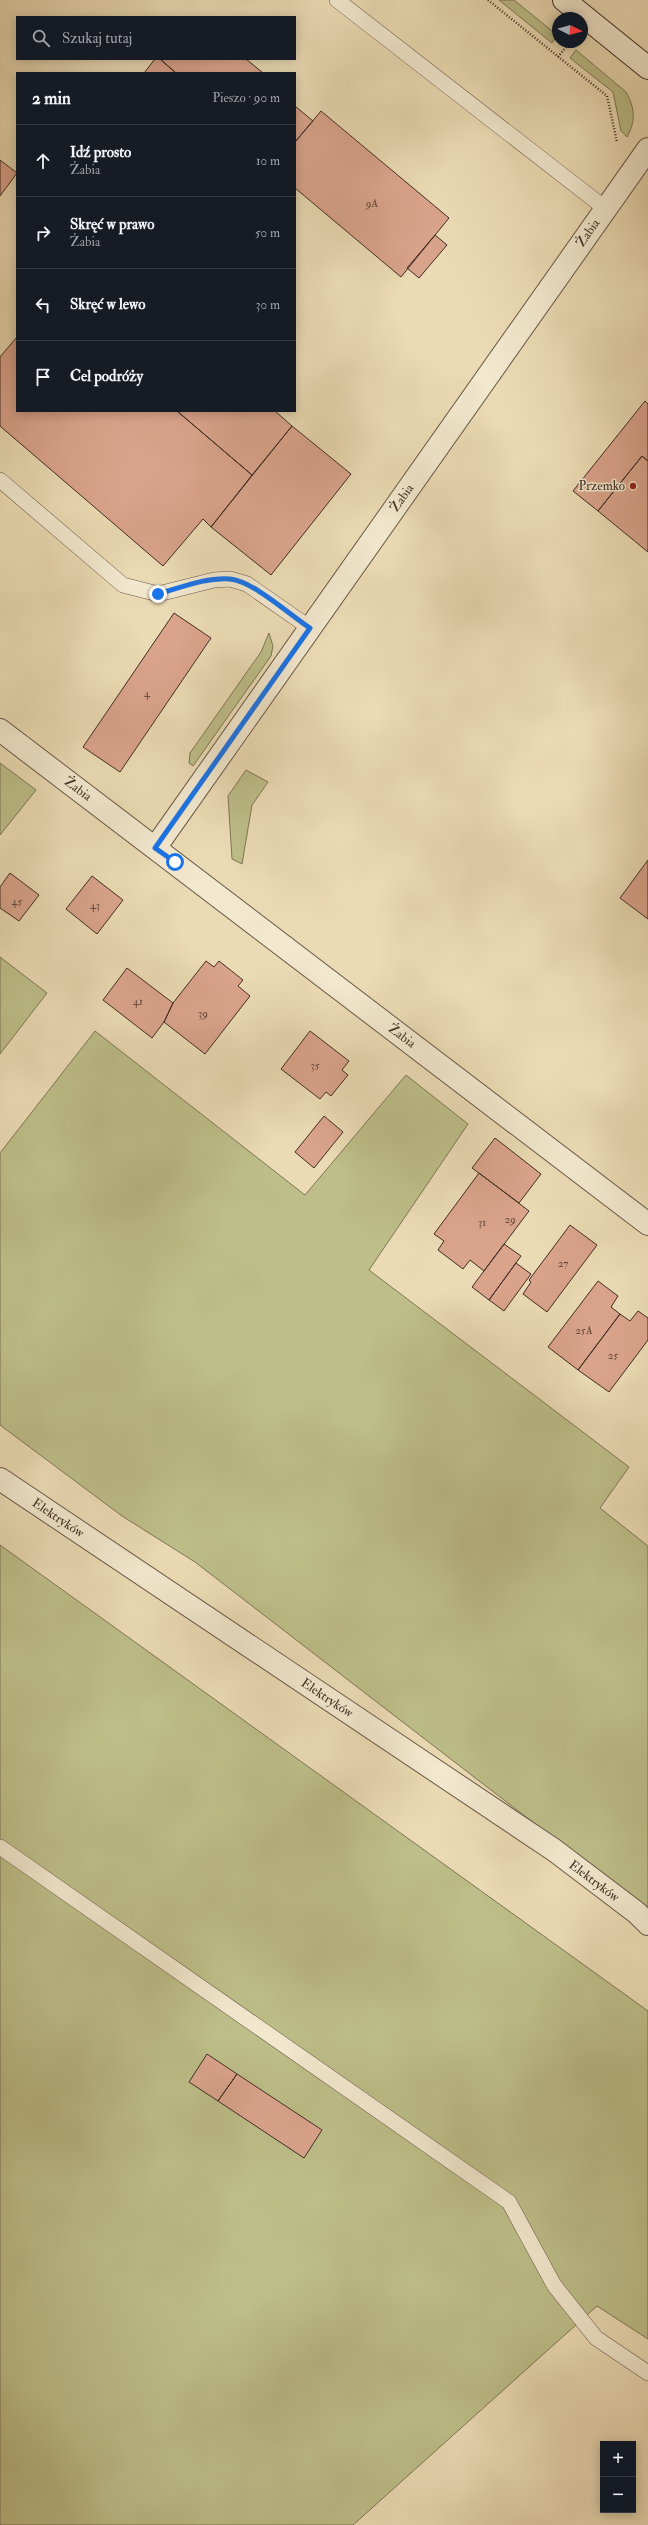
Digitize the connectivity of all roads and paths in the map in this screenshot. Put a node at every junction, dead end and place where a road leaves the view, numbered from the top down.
1 (337, 0) edge
2 (488, 0) edge
3 (564, 0) edge
4 (565, 48) edge
5 (558, 57) junction
6 (648, 68) edge
7 (648, 148) edge
8 (636, 166) junction
9 (606, 209) junction
10 (0, 480) edge
11 (310, 628) junction
12 (0, 730) edge
13 (155, 848) junction
14 (648, 1224) edge
15 (0, 1479) edge
16 (0, 1847) edge
17 (648, 1924) edge
18 (648, 2373) edge

1 - 9 lane
2 - 5 path
3 - 6 street
4 - 5 path
5 - 8 path
7 - 8 street, Żabia
8 - 9 street, Żabia
9 - 11 street, Żabia
10 - 11 lane
11 - 13 street, Żabia
12 - 13 street, Żabia
13 - 14 street, Żabia
15 - 17 street, Elektryków
16 - 18 lane

